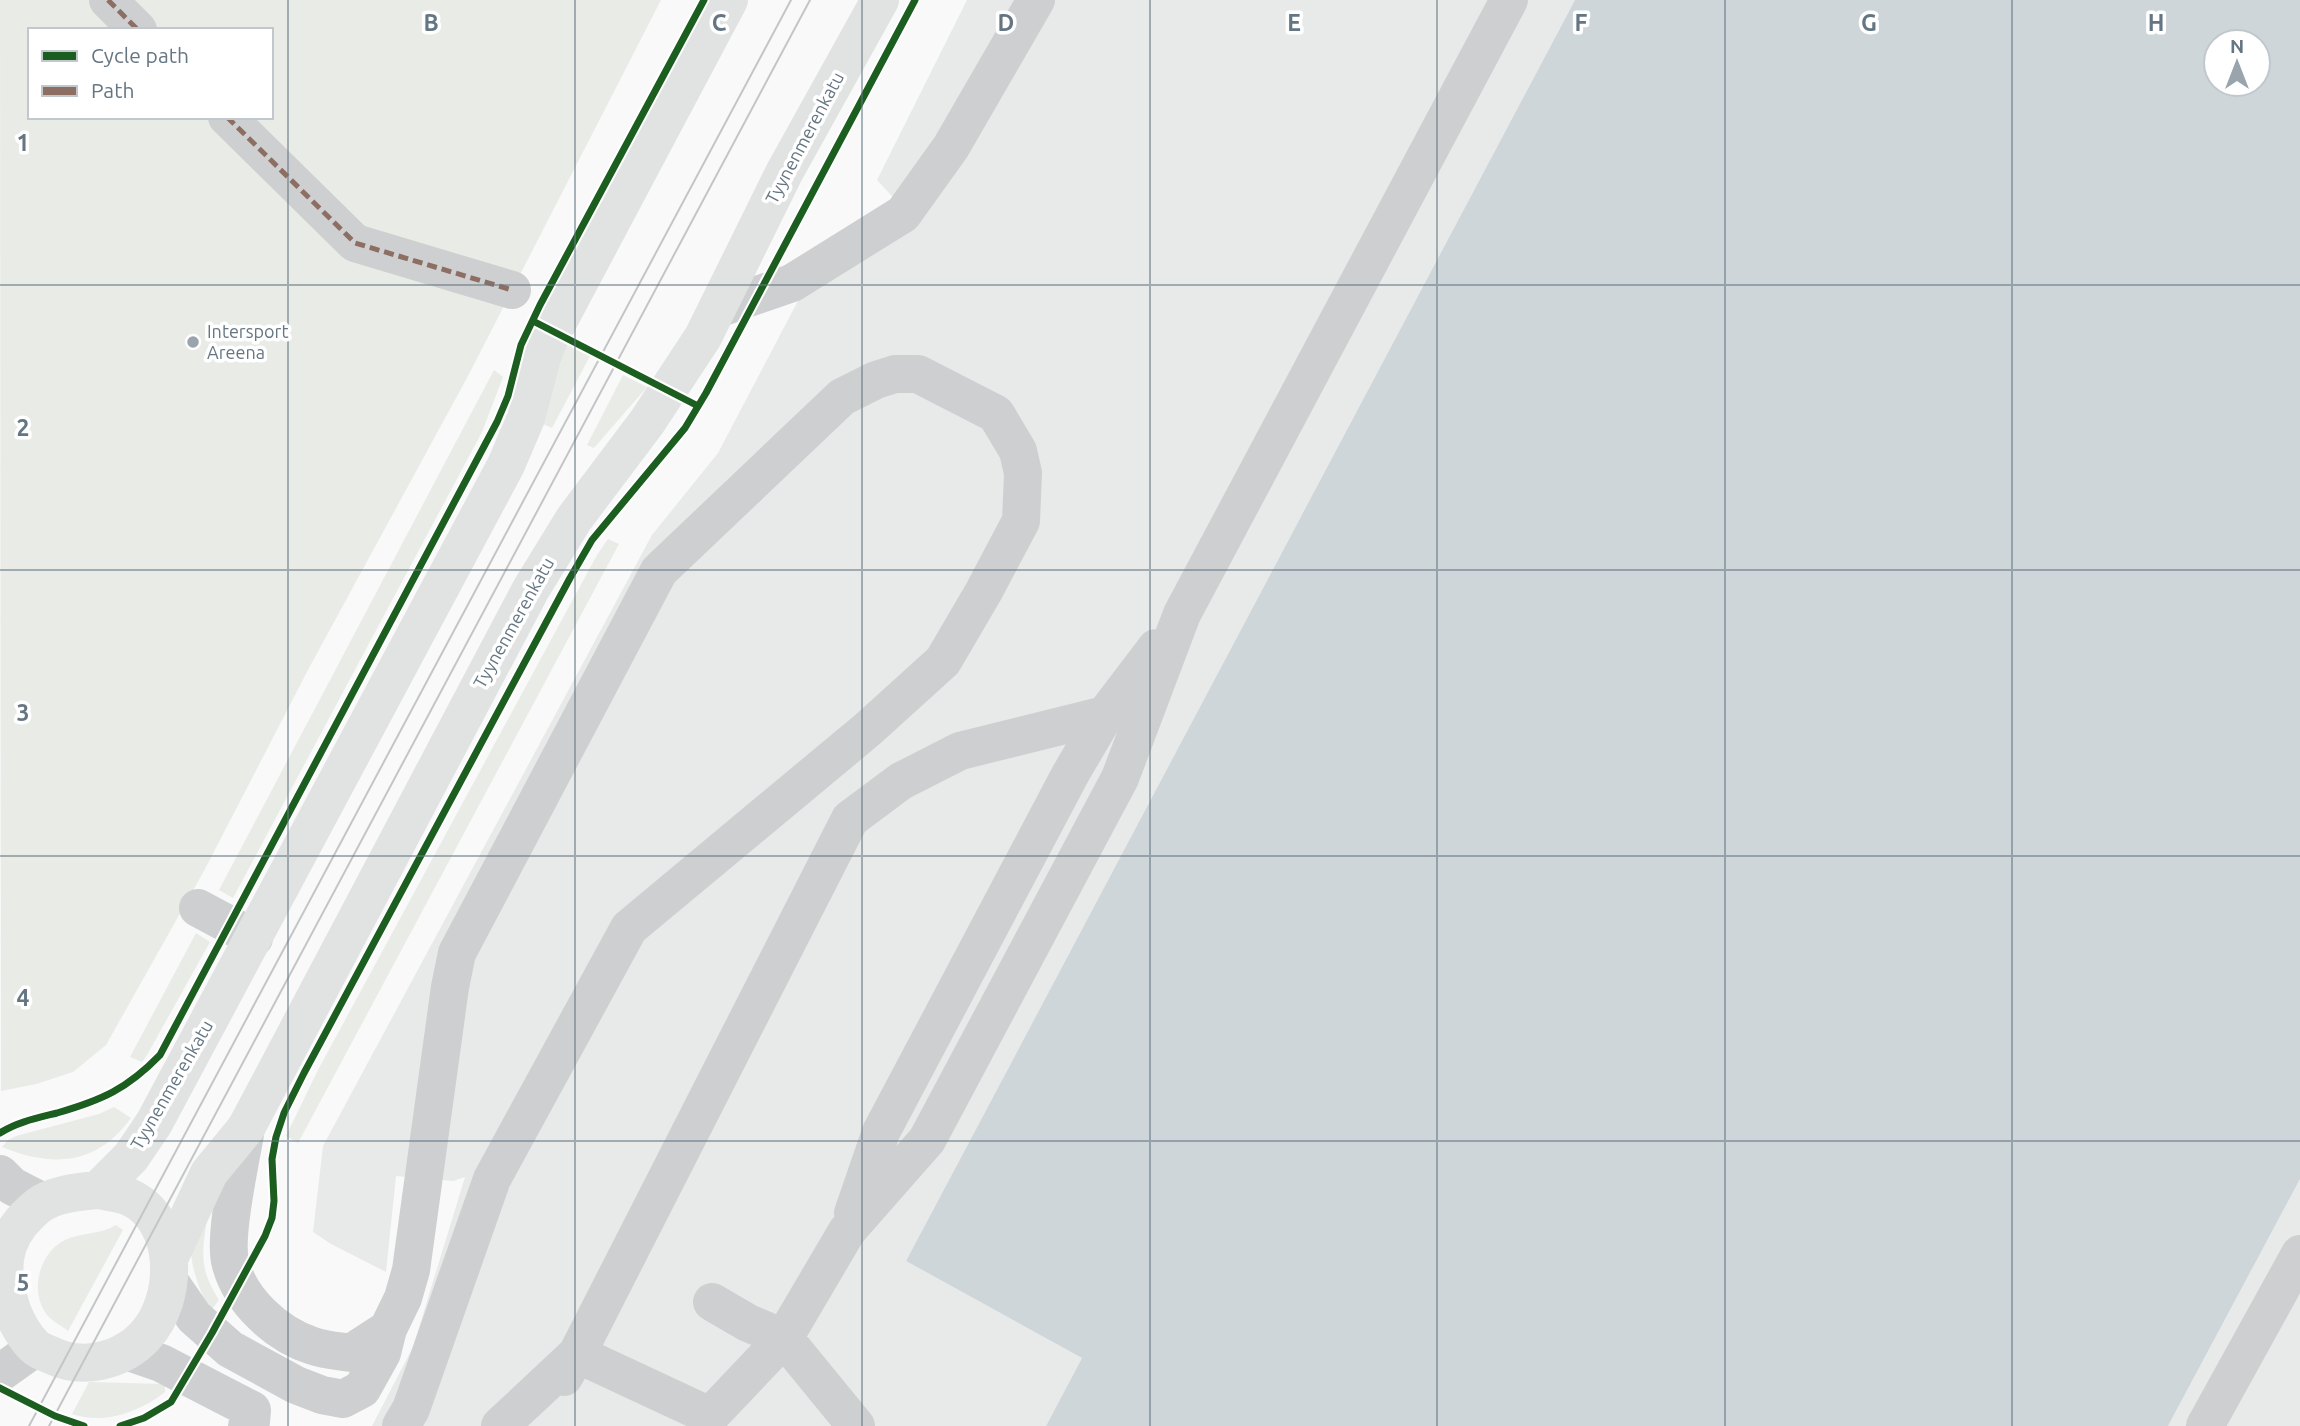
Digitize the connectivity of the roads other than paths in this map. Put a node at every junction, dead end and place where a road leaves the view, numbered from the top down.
1 (108, 0) edge
2 (729, 0) edge
3 (880, 0) edge
4 (1036, 0) edge
5 (1510, 0) edge
6 (136, 28) edge
7 (229, 119) edge
8 (512, 290) dead end
9 (717, 309) junction
10 (1182, 614) junction
11 (1105, 715) junction
12 (198, 908) dead end
13 (254, 938) junction
14 (246, 1128) junction
15 (0, 1174) edge
16 (98, 1190) junction
17 (43, 1202) junction
18 (847, 1231) junction
19 (2300, 1254) edge
20 (1, 1264) edge
21 (169, 1271) junction
22 (712, 1302) dead end
23 (388, 1329) junction
24 (784, 1338) junction
25 (35, 1348) junction
26 (126, 1351) junction
27 (577, 1354) junction
28 (0, 1373) edge
29 (707, 1421) edge
30 (247, 1426) edge
31 (401, 1426) edge
32 (500, 1426) edge
33 (538, 1426) edge
34 (856, 1426) edge
35 (2205, 1426) edge

1 - 6 street
2 - 13 main road, Tyynenmerenkatu
3 - 9 main road, Tyynenmerenkatu
4 - 9 street
5 - 10 street
7 - 8 street
9 - 14 main road, Tyynenmerenkatu
10 - 11 street
10 - 18 street
11 - 18 street
11 - 27 street
12 - 13 street
13 - 16 main road, Tyynenmerenkatu
14 - 21 main road, Tyynenmerenkatu
14 - 23 street
15 - 17 street
16 - 17 main road
16 - 21 main road
17 - 20 main road
18 - 24 street
19 - 35 street
20 - 25 main road
21 - 23 street
21 - 26 main road, Tyynenmerenkatu
22 - 24 street
23 - 31 street
24 - 29 street
24 - 34 street
25 - 26 main road, Tyynenmerenkatu
25 - 28 street
26 - 30 street
27 - 29 street
27 - 32 street
27 - 33 street

